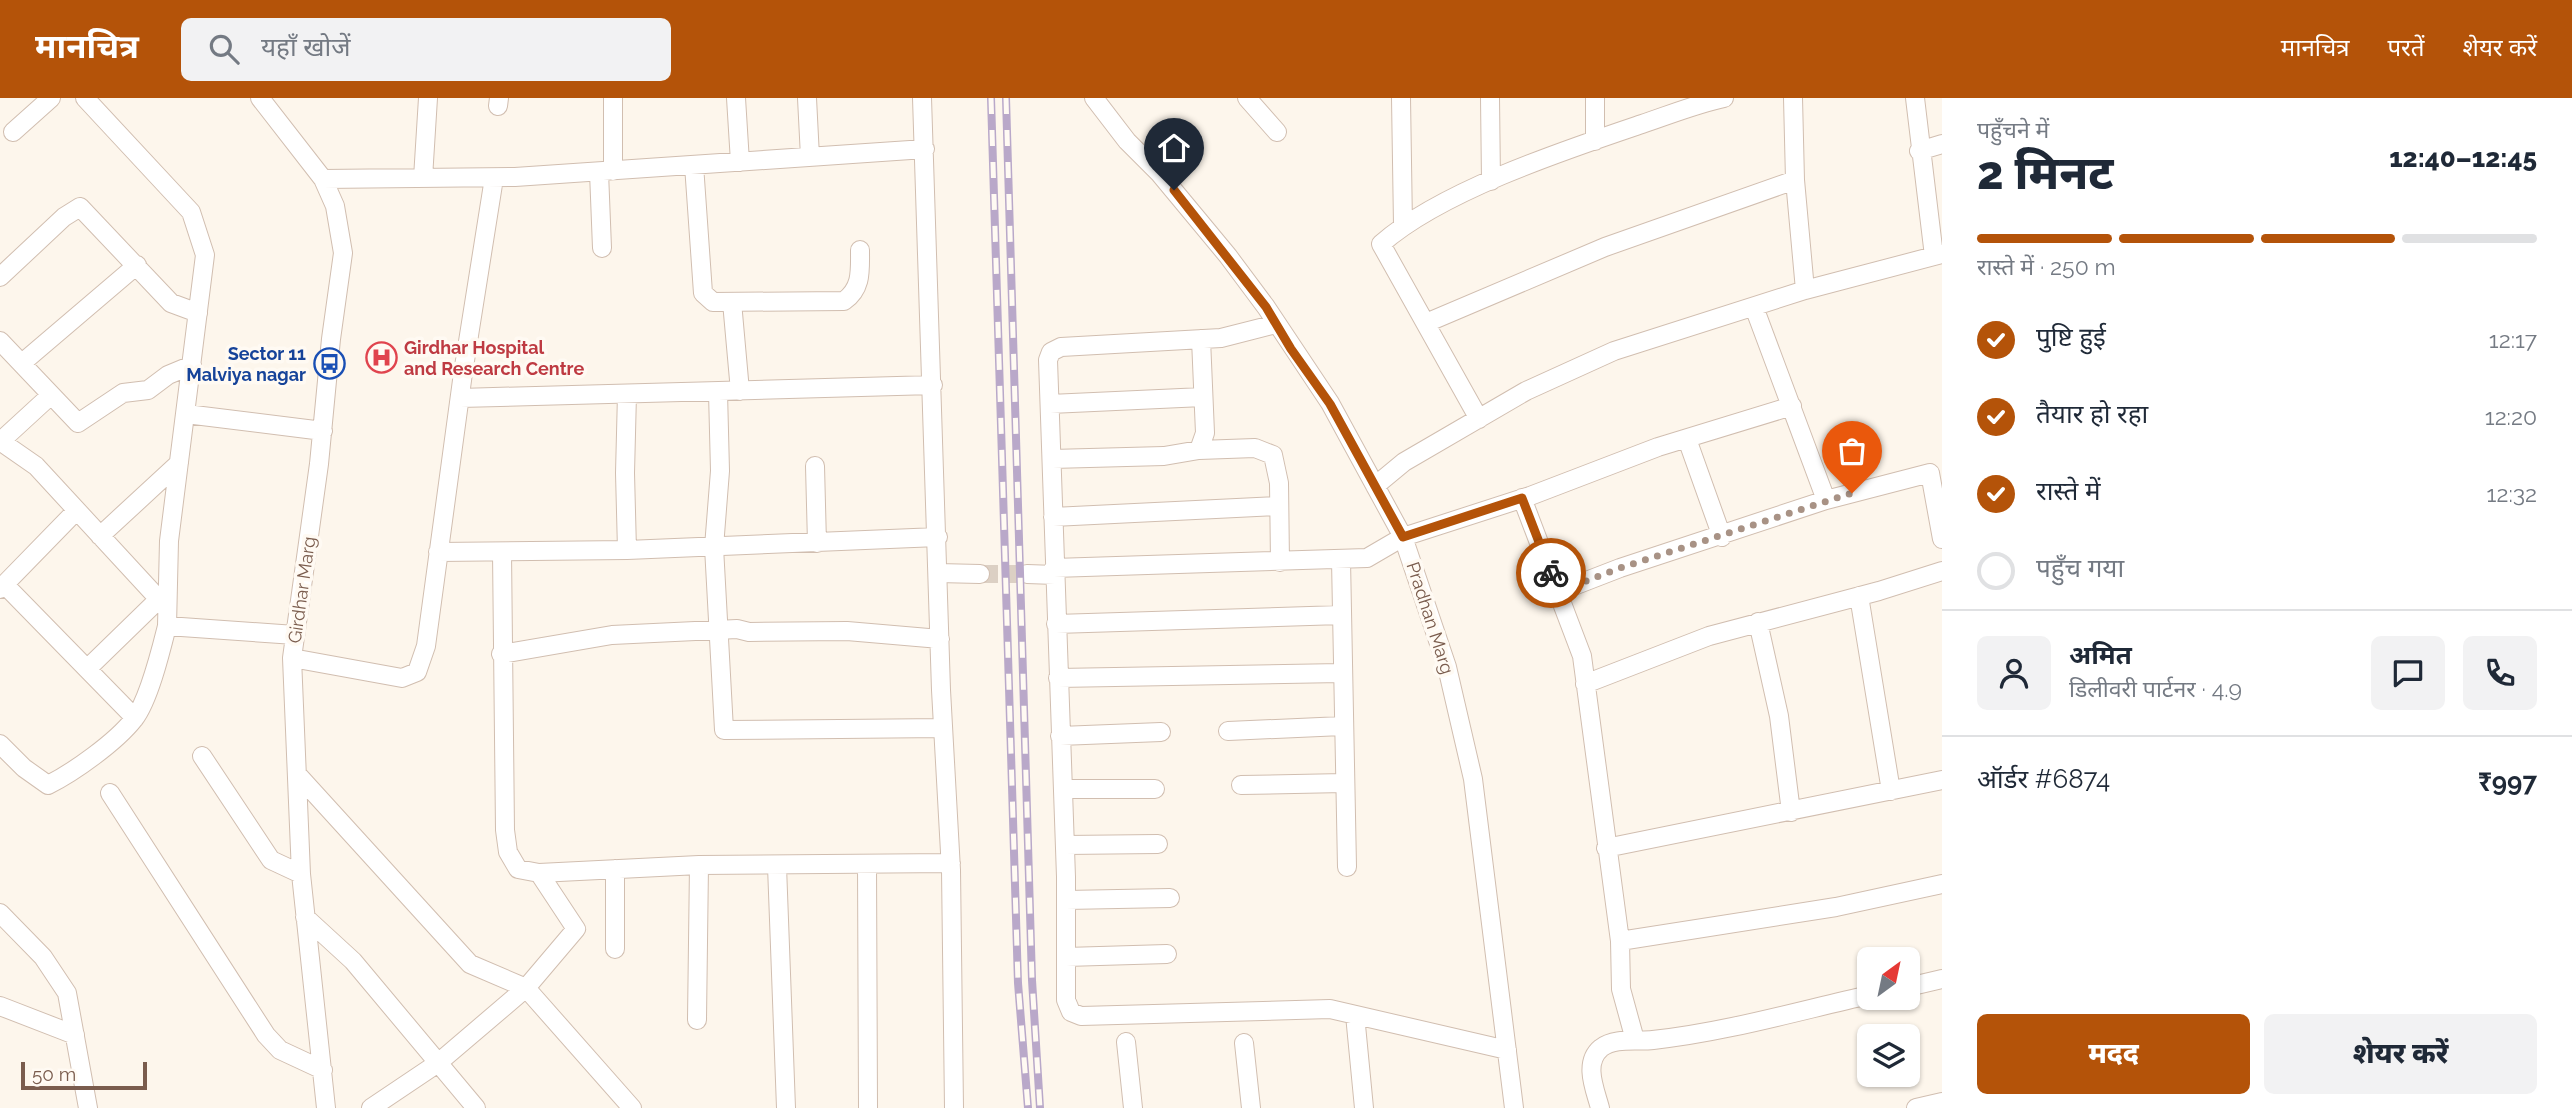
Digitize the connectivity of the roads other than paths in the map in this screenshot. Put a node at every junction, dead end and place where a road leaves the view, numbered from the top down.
1 (51, 98) edge
2 (85, 98) edge
3 (260, 98) edge
4 (428, 98) edge
5 (613, 98) edge
6 (736, 98) edge
7 (807, 98) edge
8 (922, 98) edge
9 (1094, 98) edge
10 (1247, 98) edge
11 (1401, 98) edge
12 (1490, 98) edge
13 (1595, 98) edge
14 (1724, 98) edge
15 (1793, 98) edge
16 (1915, 98) edge
17 (1690, 103) edge
18 (13, 132) dead end
19 (1277, 132) dead end
20 (1595, 141) junction
21 (1942, 144) edge
22 (925, 149) junction
23 (1919, 151) junction
24 (810, 157) junction
25 (740, 162) junction
26 (694, 165) junction
27 (606, 171) junction
28 (423, 178) junction
29 (494, 178) junction
30 (323, 179) junction
31 (1795, 180) junction
32 (1491, 181) junction
33 (1403, 225) junction
34 (602, 248) dead end
35 (860, 250) dead end
36 (1938, 255) edge
37 (137, 265) junction
38 (0, 277) edge
39 (1805, 290) junction
40 (732, 302) junction
41 (1754, 307) junction
42 (198, 313) junction
43 (1426, 323) junction
44 (1276, 324) junction
45 (1201, 339) junction
46 (0, 341) edge
47 (22, 363) junction
48 (192, 365) junction
49 (933, 385) junction
50 (740, 391) junction
51 (718, 392) junction
52 (627, 394) junction
53 (51, 395) junction
54 (1203, 397) junction
55 (460, 398) junction
56 (1050, 404) junction
57 (1791, 406) junction
58 (186, 414) junction
59 (1479, 419) junction
60 (323, 431) junction
61 (1687, 439) junction
62 (1, 440) edge
63 (1199, 450) junction
64 (1052, 459) junction
65 (179, 463) junction
66 (815, 466) dead end
67 (1375, 486) junction
68 (1522, 498) junction
69 (1826, 500) junction
70 (1279, 506) junction
71 (76, 511) junction
72 (1053, 517) junction
73 (100, 536) junction
74 (937, 537) junction
75 (1403, 537) junction
76 (1722, 537) junction
77 (1942, 539) edge
78 (817, 543) junction
79 (714, 547) junction
80 (627, 551) junction
81 (439, 552) junction
82 (502, 552) junction
83 (1341, 560) junction
84 (1280, 562) junction
85 (1054, 572) junction
86 (1942, 572) edge
87 (939, 573) junction
88 (980, 574) tunnel mouth
89 (1027, 574) tunnel mouth
90 (2, 587) edge
91 (1558, 592) junction
92 (1859, 596) junction
93 (164, 611) junction
94 (1341, 615) junction
95 (1758, 622) junction
96 (1056, 624) junction
97 (719, 631) junction
98 (295, 635) junction
99 (940, 639) junction
100 (501, 654) junction
101 (292, 658) junction
102 (87, 669) junction
103 (1341, 673) junction
104 (1058, 678) junction
105 (1586, 684) junction
106 (135, 718) junction
107 (1342, 726) junction
108 (943, 728) junction
109 (1228, 731) dead end
110 (1161, 733) dead end
111 (1060, 736) junction
112 (0, 744) edge
113 (202, 756) dead end
114 (297, 774) junction
115 (1942, 780) edge
116 (1344, 783) junction
117 (1241, 785) dead end
118 (1063, 789) junction
119 (1155, 789) dead end
120 (1891, 791) junction
121 (110, 793) dead end
122 (1791, 812) junction
123 (1158, 844) dead end
124 (1065, 845) junction
125 (1606, 848) junction
126 (951, 863) junction
127 (867, 864) junction
128 (699, 865) junction
129 (777, 866) junction
130 (1347, 867) dead end
131 (615, 869) junction
132 (539, 873) junction
133 (301, 874) junction
134 (1942, 884) edge
135 (1170, 898) dead end
136 (1066, 900) junction
137 (0, 914) edge
138 (305, 917) junction
139 (1620, 941) junction
140 (615, 950) dead end
141 (1167, 954) dead end
142 (1066, 957) junction
143 (1942, 979) edge
144 (1920, 984) edge
145 (526, 988) junction
146 (1857, 998) edge
147 (0, 1006) edge
148 (1355, 1015) junction
149 (697, 1020) dead end
150 (75, 1035) junction
151 (1635, 1040) junction
152 (1126, 1042) dead end
153 (1244, 1043) dead end
154 (1507, 1050) junction
155 (438, 1063) junction
156 (323, 1070) junction
157 (1942, 1102) edge
158 (88, 1108) edge
159 (326, 1108) edge
160 (371, 1108) edge
161 (476, 1108) edge
162 (632, 1108) edge
163 (786, 1108) edge
164 (868, 1108) edge
165 (954, 1108) edge
166 (1133, 1108) edge
167 (1251, 1108) edge
168 (1364, 1108) edge
169 (1514, 1108) edge
170 (1600, 1108) edge
171 (1916, 1108) edge

1 - 18 street
2 - 42 street
3 - 30 street, Girdhar Marg
4 - 28 street
5 - 27 street
6 - 25 street
7 - 24 street
8 - 22 street
9 - 44 street, Pradhan Marg
10 - 19 street
11 - 33 street
12 - 32 street
13 - 20 street
14 - 17 street
15 - 31 street
16 - 23 street
17 - 20 street
20 - 32 street
21 - 23 street
22 - 24 street
22 - 49 street
23 - 36 street
24 - 25 street
25 - 26 street
26 - 27 street
26 - 40 street
27 - 29 street
27 - 34 street
28 - 29 street
28 - 30 street
29 - 55 street
30 - 60 street, Girdhar Marg
31 - 39 street
31 - 43 street
32 - 33 street
33 - 43 street
35 - 40 street
36 - 39 street
37 - 38 street
37 - 42 street
37 - 47 street
39 - 41 street
40 - 50 street
41 - 57 street
41 - 59 street
42 - 48 street
43 - 59 street
44 - 45 street
44 - 67 street, Pradhan Marg
45 - 54 street
45 - 56 street
46 - 47 street
47 - 53 street
48 - 53 street
48 - 58 street
49 - 50 street
49 - 74 street
50 - 51 street
51 - 52 street
51 - 79 street
52 - 55 street
52 - 80 street
53 - 62 street
54 - 56 street
54 - 63 street
55 - 81 street
56 - 64 street
57 - 61 street
57 - 69 street
58 - 60 street
58 - 65 street
59 - 67 street
60 - 98 street, Girdhar Marg
61 - 68 street
61 - 76 street
62 - 71 street
63 - 64 street
63 - 70 street
64 - 72 street
65 - 73 street
65 - 93 street
66 - 78 street
67 - 75 street, Pradhan Marg
68 - 75 street
68 - 91 street
69 - 76 street
69 - 77 street
70 - 72 street
70 - 84 street
71 - 73 street
71 - 90 street
72 - 85 street
73 - 93 street
74 - 78 street
74 - 87 street
75 - 83 street
75 - 154 street, Pradhan Marg
76 - 91 street
78 - 79 street
79 - 80 street
79 - 97 street
80 - 82 street
81 - 82 street
81 - 101 street
82 - 100 street
83 - 84 street
83 - 94 street
84 - 85 street
85 - 89 street
85 - 96 street
86 - 92 street
87 - 88 street
87 - 99 street
90 - 102 street
91 - 105 street
92 - 95 street
92 - 120 street
93 - 98 street
93 - 102 street
93 - 106 street
94 - 96 street
94 - 103 street
95 - 105 street
95 - 122 street
96 - 104 street
97 - 99 street
97 - 100 street
97 - 108 street
98 - 101 street, Girdhar Marg
99 - 108 street
100 - 132 street
101 - 114 street, Girdhar Marg
102 - 106 street
103 - 104 street
103 - 107 street
104 - 111 street
105 - 125 street
106 - 112 street
107 - 109 street
107 - 116 street
108 - 126 street
110 - 111 street
111 - 118 street
113 - 133 street
114 - 133 street, Girdhar Marg
114 - 145 street
115 - 120 street
116 - 117 street
116 - 130 street
118 - 119 street
118 - 124 street
120 - 122 street
121 - 156 street
122 - 125 street
123 - 124 street
124 - 136 street
125 - 139 street
126 - 127 street
126 - 165 street
127 - 129 street
127 - 164 street
128 - 129 street
128 - 131 street
128 - 149 street
129 - 163 street
131 - 132 street
131 - 140 street
132 - 145 street
133 - 138 street, Girdhar Marg
134 - 139 street
135 - 136 street
136 - 142 street
137 - 150 street
138 - 155 street
138 - 156 street, Girdhar Marg
139 - 151 street
141 - 142 street
142 - 148 street
143 - 144 street
145 - 155 street
145 - 162 street
146 - 151 street
147 - 150 street
148 - 154 street
148 - 168 street
150 - 158 street
151 - 170 street
152 - 166 street
153 - 167 street
154 - 169 street, Pradhan Marg
155 - 160 street
155 - 161 street
156 - 159 street, Girdhar Marg
157 - 171 street

